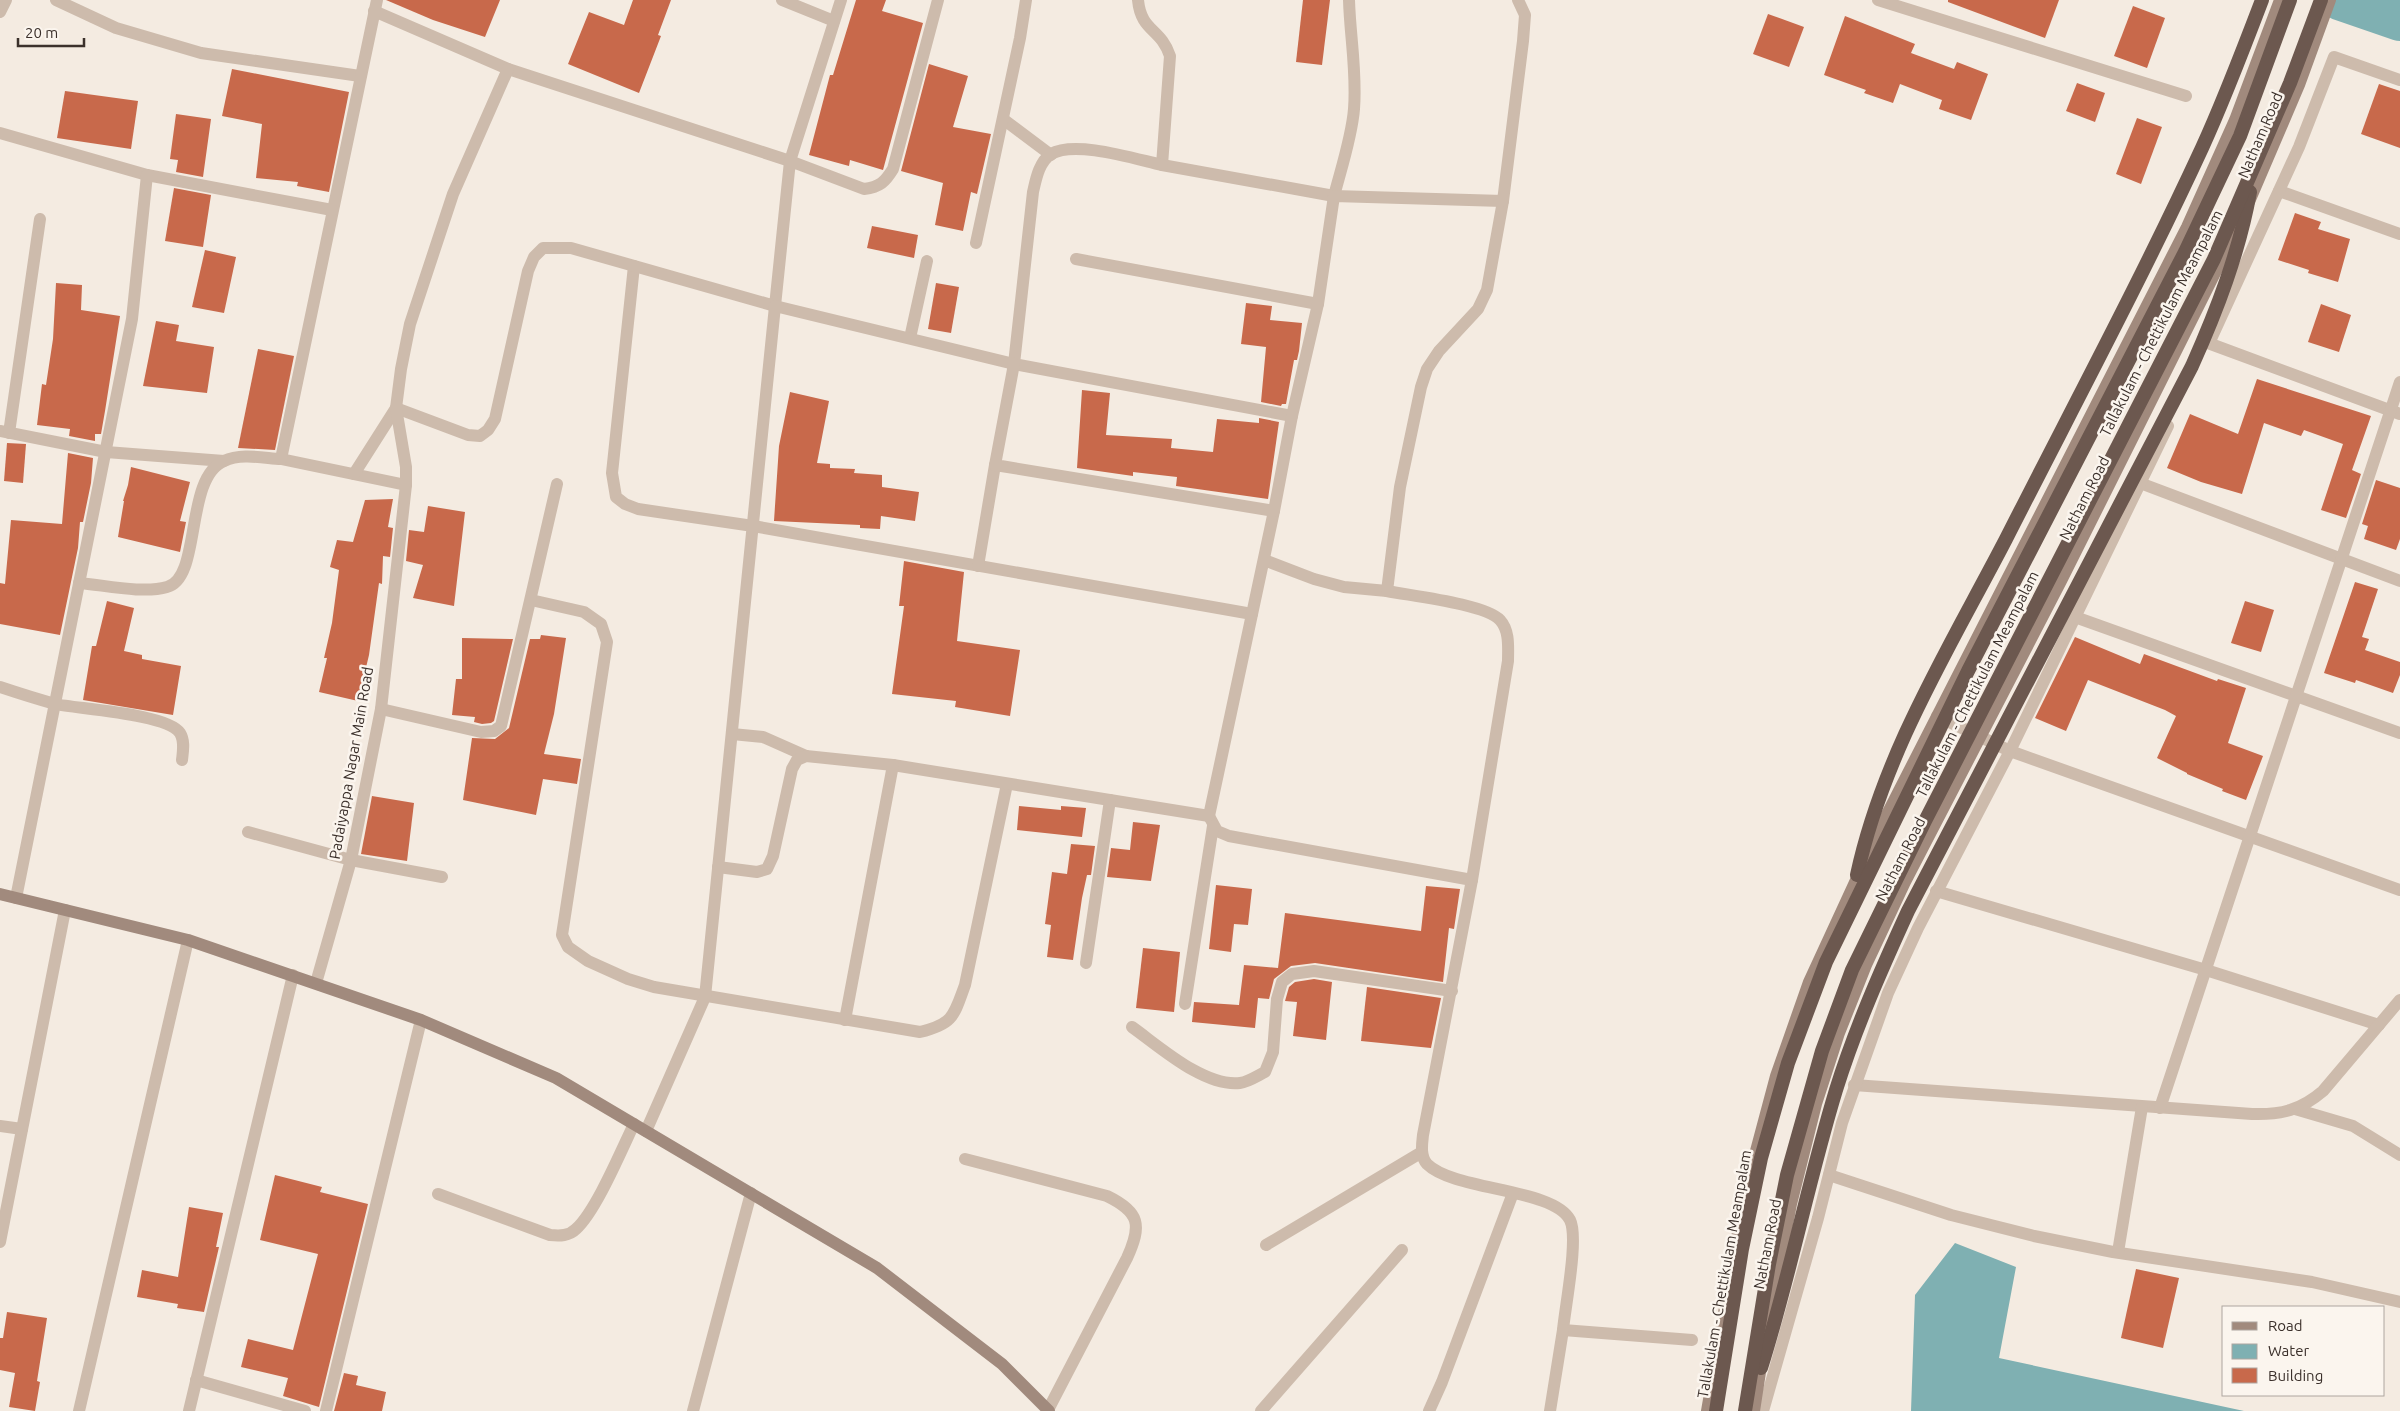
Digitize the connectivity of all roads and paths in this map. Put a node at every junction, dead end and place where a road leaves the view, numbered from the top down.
1 (6, 0) edge
2 (56, 0) edge
3 (782, 0) edge
4 (841, 0) edge
5 (938, 0) edge
6 (1026, 0) edge
7 (1138, 0) edge
8 (1349, 0) edge
9 (1518, 0) edge
10 (1878, 0) edge
11 (2262, 0) edge
12 (2280, 0) edge
13 (2290, 0) edge
14 (2321, 0) edge
15 (2330, 0) edge
16 (376, 5) edge
17 (0, 12) edge
18 (834, 20) junction
19 (508, 69) junction
20 (360, 76) junction
21 (2400, 80) edge
22 (2186, 96) dead end
23 (1003, 119) junction
24 (0, 133) edge
25 (1051, 155) junction
26 (790, 161) junction
27 (1162, 165) junction
28 (2254, 170) junction
29 (146, 175) junction
30 (2279, 191) junction
31 (1334, 196) junction
32 (1503, 201) junction
33 (332, 210) junction
34 (40, 219) dead end
35 (2400, 234) edge
36 (976, 243) dead end
37 (1076, 259) dead end
38 (928, 262) dead end
39 (634, 266) junction
40 (1318, 304) junction
41 (775, 306) junction
42 (910, 338) junction
43 (2208, 344) junction
44 (1014, 364) junction
45 (2400, 382) edge
46 (396, 408) junction
47 (2395, 412) edge
48 (1292, 416) junction
49 (4, 432) edge
50 (106, 452) junction
51 (281, 458) junction
52 (224, 461) junction
53 (995, 465) junction
54 (354, 474) junction
55 (2140, 483) junction
56 (557, 484) dead end
57 (406, 485) junction
58 (1274, 511) junction
59 (753, 526) junction
60 (2342, 559) junction
61 (1264, 560) junction
62 (978, 566) junction
63 (2400, 581) edge
64 (79, 583) junction
65 (1388, 591) junction
66 (531, 600) junction
67 (1252, 614) junction
68 (2075, 617) junction
69 (0, 687) edge
70 (2296, 696) junction
71 (55, 704) junction
72 (381, 709) junction
73 (1937, 716) junction
74 (2400, 733) edge
75 (732, 734) junction
76 (1980, 736) junction
77 (2010, 751) junction
78 (806, 756) junction
79 (182, 760) dead end
80 (893, 765) junction
81 (1007, 784) junction
82 (1110, 800) junction
83 (1211, 821) junction
84 (248, 832) dead end
85 (2250, 837) junction
86 (351, 860) junction
87 (718, 867) junction
88 (1857, 875) junction
89 (442, 878) dead end
90 (1472, 880) junction
91 (2400, 890) edge
92 (1936, 891) junction
93 (0, 894) edge
94 (16, 898) junction
95 (65, 910) junction
96 (188, 940) junction
97 (1086, 962) dead end
98 (2206, 970) junction
99 (294, 975) junction
100 (316, 983) junction
101 (1452, 991) junction
102 (705, 997) junction
103 (2400, 1000) edge
104 (1185, 1004) dead end
105 (421, 1020) junction
106 (845, 1020) junction
107 (2379, 1025) junction
108 (1132, 1027) dead end
109 (1854, 1085) junction
110 (2142, 1107) junction
111 (2160, 1108) junction
112 (2295, 1109) junction
113 (634, 1124) junction
114 (0, 1126) edge
115 (22, 1129) junction
116 (646, 1131) junction
117 (1422, 1152) junction
118 (2400, 1155) edge
119 (965, 1159) dead end
120 (1829, 1175) junction
121 (1513, 1193) junction
122 (438, 1194) dead end
123 (751, 1194) junction
124 (0, 1242) edge
125 (1266, 1245) dead end
126 (1402, 1250) dead end
127 (2118, 1252) junction
128 (2400, 1302) edge
129 (1563, 1330) junction
130 (1692, 1340) dead end
131 (1761, 1368) junction
132 (196, 1380) junction
133 (80, 1411) edge
134 (189, 1411) edge
135 (305, 1411) edge
136 (326, 1411) edge
137 (693, 1411) edge
138 (1048, 1411) edge
139 (1261, 1411) edge
140 (1429, 1411) edge
141 (1550, 1411) edge
142 (1707, 1411) edge
143 (1716, 1411) edge
144 (1745, 1411) edge
145 (1754, 1411) edge
146 (1763, 1411) edge

1 - 17 street
2 - 20 street
3 - 18 street
4 - 18 street
5 - 26 street
6 - 23 street
7 - 27 street
8 - 31 street
9 - 32 street
10 - 22 street
11 - 88 highway
12 - 73 main road, Natham Road
13 - 143 highway, Tallakulam - Chettikulam Meampalam
14 - 28 highway, Tallakulam - Chettikulam Meampalam
15 - 76 main road, Natham Road
16 - 19 street
16 - 20 street
18 - 26 street
19 - 26 street
19 - 46 street
20 - 33 street
21 - 30 street
23 - 25 street
23 - 36 street
24 - 29 street
25 - 27 street
25 - 44 street
26 - 41 street
27 - 31 street
28 - 131 highway
28 - 144 highway, Tallakulam - Chettikulam Meampalam
29 - 33 street
29 - 50 street
30 - 35 street
30 - 43 street
31 - 32 street
31 - 40 street
32 - 65 street
33 - 51 street
34 - 49 street
37 - 40 street
38 - 42 street
39 - 41 street
39 - 46 street
39 - 59 street
40 - 48 street
41 - 42 street
41 - 59 street
42 - 44 street
43 - 47 street
43 - 55 street
44 - 48 street
44 - 53 street
45 - 47 street
46 - 54 street
46 - 57 street, Padaiyappa Nagar Main Road
47 - 60 street
48 - 58 street
49 - 50 street
50 - 52 street
50 - 64 street
51 - 52 street
51 - 54 street
52 - 64 street
53 - 58 street
53 - 62 street
54 - 57 street
55 - 60 street
55 - 68 street
56 - 66 street
57 - 72 street, Padaiyappa Nagar Main Road
58 - 61 street
59 - 62 street
59 - 75 street
60 - 63 street
60 - 70 street
61 - 65 street
61 - 67 street
62 - 67 street
64 - 71 street
65 - 90 street
66 - 72 street
66 - 102 street
67 - 83 street
68 - 70 street
68 - 77 street
69 - 71 street
70 - 74 street
70 - 85 street
71 - 79 street
71 - 94 street
72 - 86 street, Padaiyappa Nagar Main Road
73 - 76 street
73 - 88 main road, Natham Road
75 - 78 street
75 - 87 street
76 - 77 street
76 - 131 main road, Natham Road
77 - 85 street
77 - 92 street
78 - 80 street
78 - 87 street
80 - 81 street
80 - 106 street
81 - 82 street
81 - 106 street
82 - 83 street
82 - 97 street
83 - 90 street
83 - 104 street
84 - 86 street
85 - 91 street
85 - 98 street
86 - 89 street
86 - 100 street, Padaiyappa Nagar Main Road
87 - 102 street
88 - 142 main road, Natham Road
90 - 101 street
92 - 98 street
92 - 109 street
93 - 94 main road
94 - 95 main road
95 - 96 main road
95 - 115 street
96 - 99 main road
96 - 133 street
98 - 107 street
98 - 111 street
99 - 100 main road
99 - 132 street
100 - 105 main road
101 - 108 street
101 - 117 street
102 - 106 street
102 - 116 street
103 - 107 street
105 - 113 main road
105 - 136 street
107 - 112 street
109 - 110 street
109 - 120 street
110 - 111 street
110 - 127 street
111 - 112 street
112 - 118 street
113 - 116 main road
113 - 122 street
114 - 115 street
115 - 124 street
116 - 123 main road
117 - 121 street
117 - 125 street
119 - 138 street
120 - 127 street
120 - 146 street
121 - 129 street
121 - 140 street
123 - 137 street
123 - 138 main road
126 - 139 street
127 - 128 street
129 - 130 street
129 - 141 street
131 - 145 main road, Natham Road
132 - 134 street
132 - 135 street

